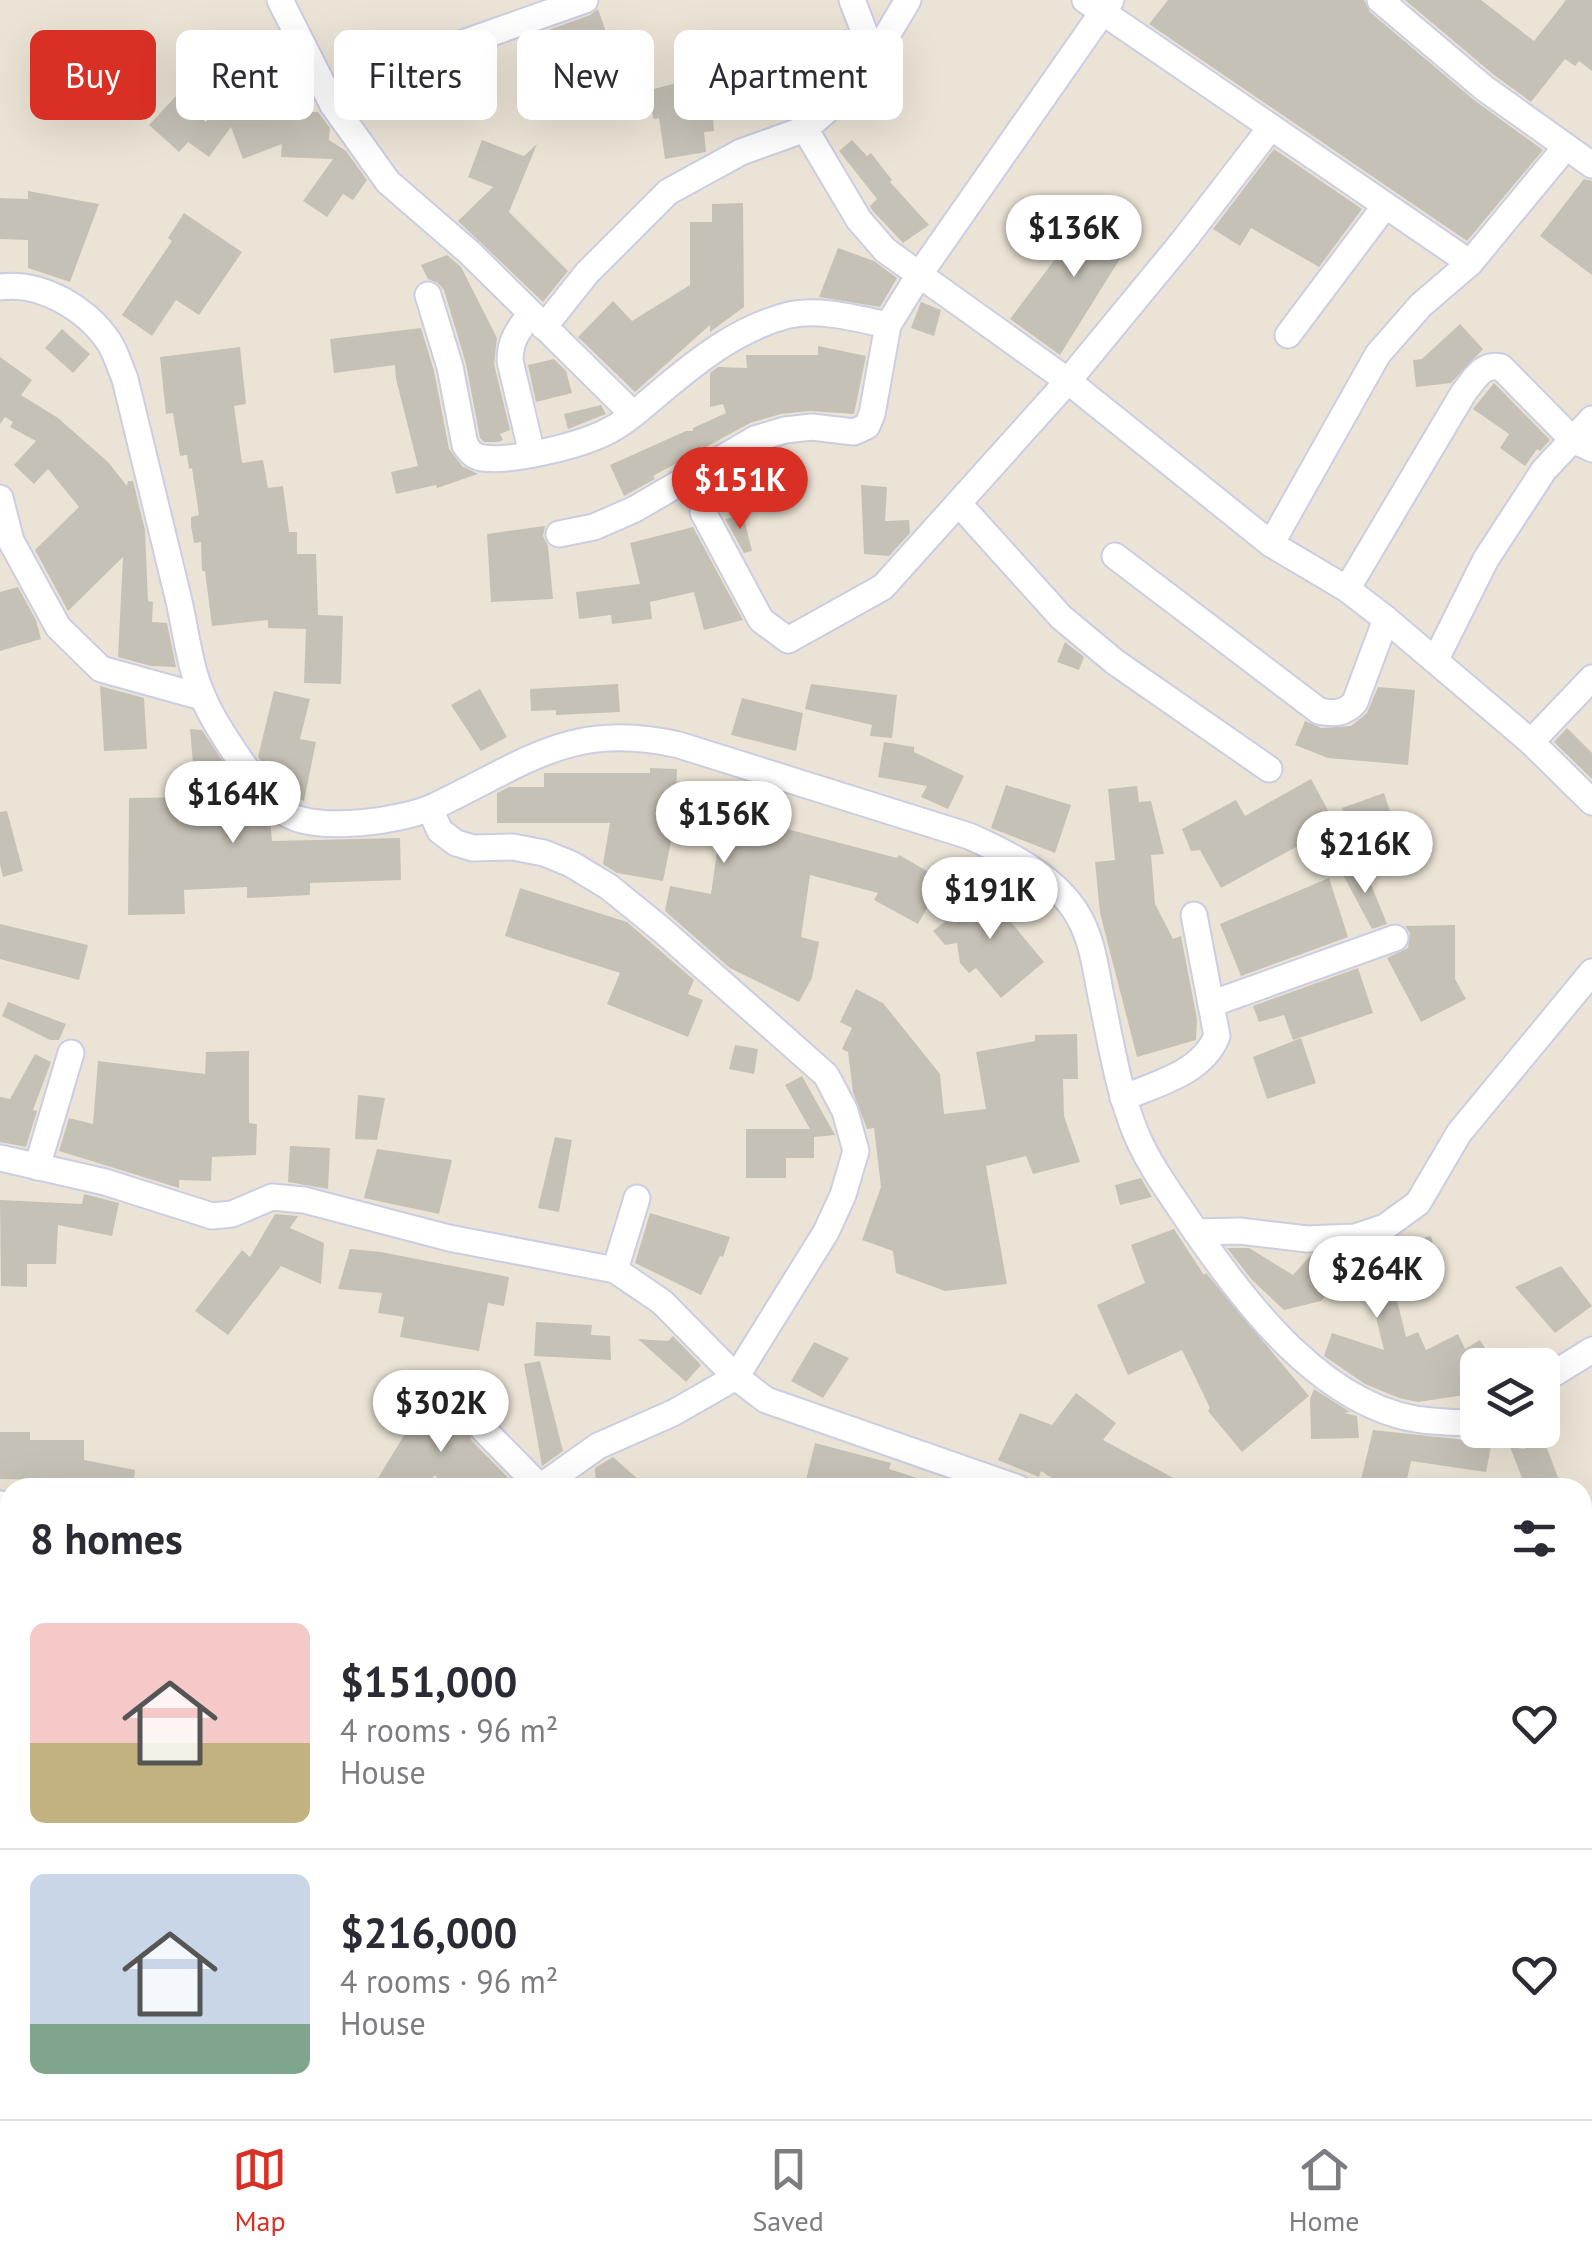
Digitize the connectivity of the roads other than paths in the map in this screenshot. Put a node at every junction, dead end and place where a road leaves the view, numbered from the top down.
1 (280, 0) edge
2 (585, 0) edge
3 (852, 0) edge
4 (908, 0) edge
5 (1380, 0) edge
6 (1099, 4) edge
7 (863, 30) edge
8 (890, 30) edge
9 (333, 105) junction
10 (815, 120) edge
11 (1270, 127) junction
12 (805, 129) junction
13 (1565, 148) junction
14 (1592, 165) edge
15 (1386, 206) junction
16 (1470, 263) junction
17 (919, 276) junction
18 (0, 287) edge
19 (428, 295) dead end
20 (538, 320) junction
21 (888, 325) junction
22 (1288, 335) dead end
23 (1068, 381) junction
24 (633, 414) junction
25 (1592, 420) edge
26 (1582, 444) edge
27 (532, 454) junction
28 (0, 498) edge
29 (960, 505) junction
30 (703, 512) dead end
31 (558, 534) dead end
32 (1271, 544) junction
33 (1116, 556) dead end
34 (1346, 589) junction
35 (1386, 619) junction
36 (1436, 659) junction
37 (1592, 678) edge
38 (202, 696) junction
39 (1531, 742) junction
40 (1270, 768) dead end
41 (1592, 802) edge
42 (430, 808) junction
43 (1194, 916) dead end
44 (1395, 938) dead end
45 (1592, 972) edge
46 (1211, 1004) junction
47 (72, 1053) dead end
48 (1123, 1098) junction
49 (0, 1158) edge
50 (37, 1167) junction
51 (637, 1198) dead end
52 (1196, 1232) junction
53 (615, 1270) junction
54 (1592, 1350) edge
55 (1560, 1370) edge
56 (736, 1376) junction
57 (1460, 1423) edge
58 (483, 1429) dead end
59 (530, 1478) edge
60 (552, 1478) edge
61 (989, 1478) edge

1 - 9 street
2 - 9 street
3 - 7 street
4 - 8 street
5 - 13 street
6 - 11 street
6 - 17 street
9 - 20 street
10 - 12 street
11 - 15 street
11 - 23 street
12 - 17 street
12 - 20 street
13 - 14 street
13 - 16 street
15 - 16 street
15 - 22 street
16 - 32 street
17 - 21 street
17 - 23 street
18 - 38 street
19 - 27 street
20 - 24 street
20 - 27 street
21 - 24 street
21 - 31 street
23 - 29 street
23 - 32 street
24 - 27 street
25 - 26 street
26 - 34 street
26 - 36 street
28 - 38 street
29 - 30 street
29 - 40 street
32 - 34 street
33 - 35 street
34 - 35 street
35 - 36 street
36 - 39 street
37 - 39 street
38 - 42 street
39 - 41 street
42 - 48 street
42 - 56 street
43 - 46 street
44 - 46 street
45 - 52 street
46 - 48 street
47 - 50 street
48 - 52 street
49 - 50 street
50 - 53 street
51 - 53 street
52 - 57 street
53 - 56 street
54 - 55 street
56 - 60 street
56 - 61 street
58 - 59 street

